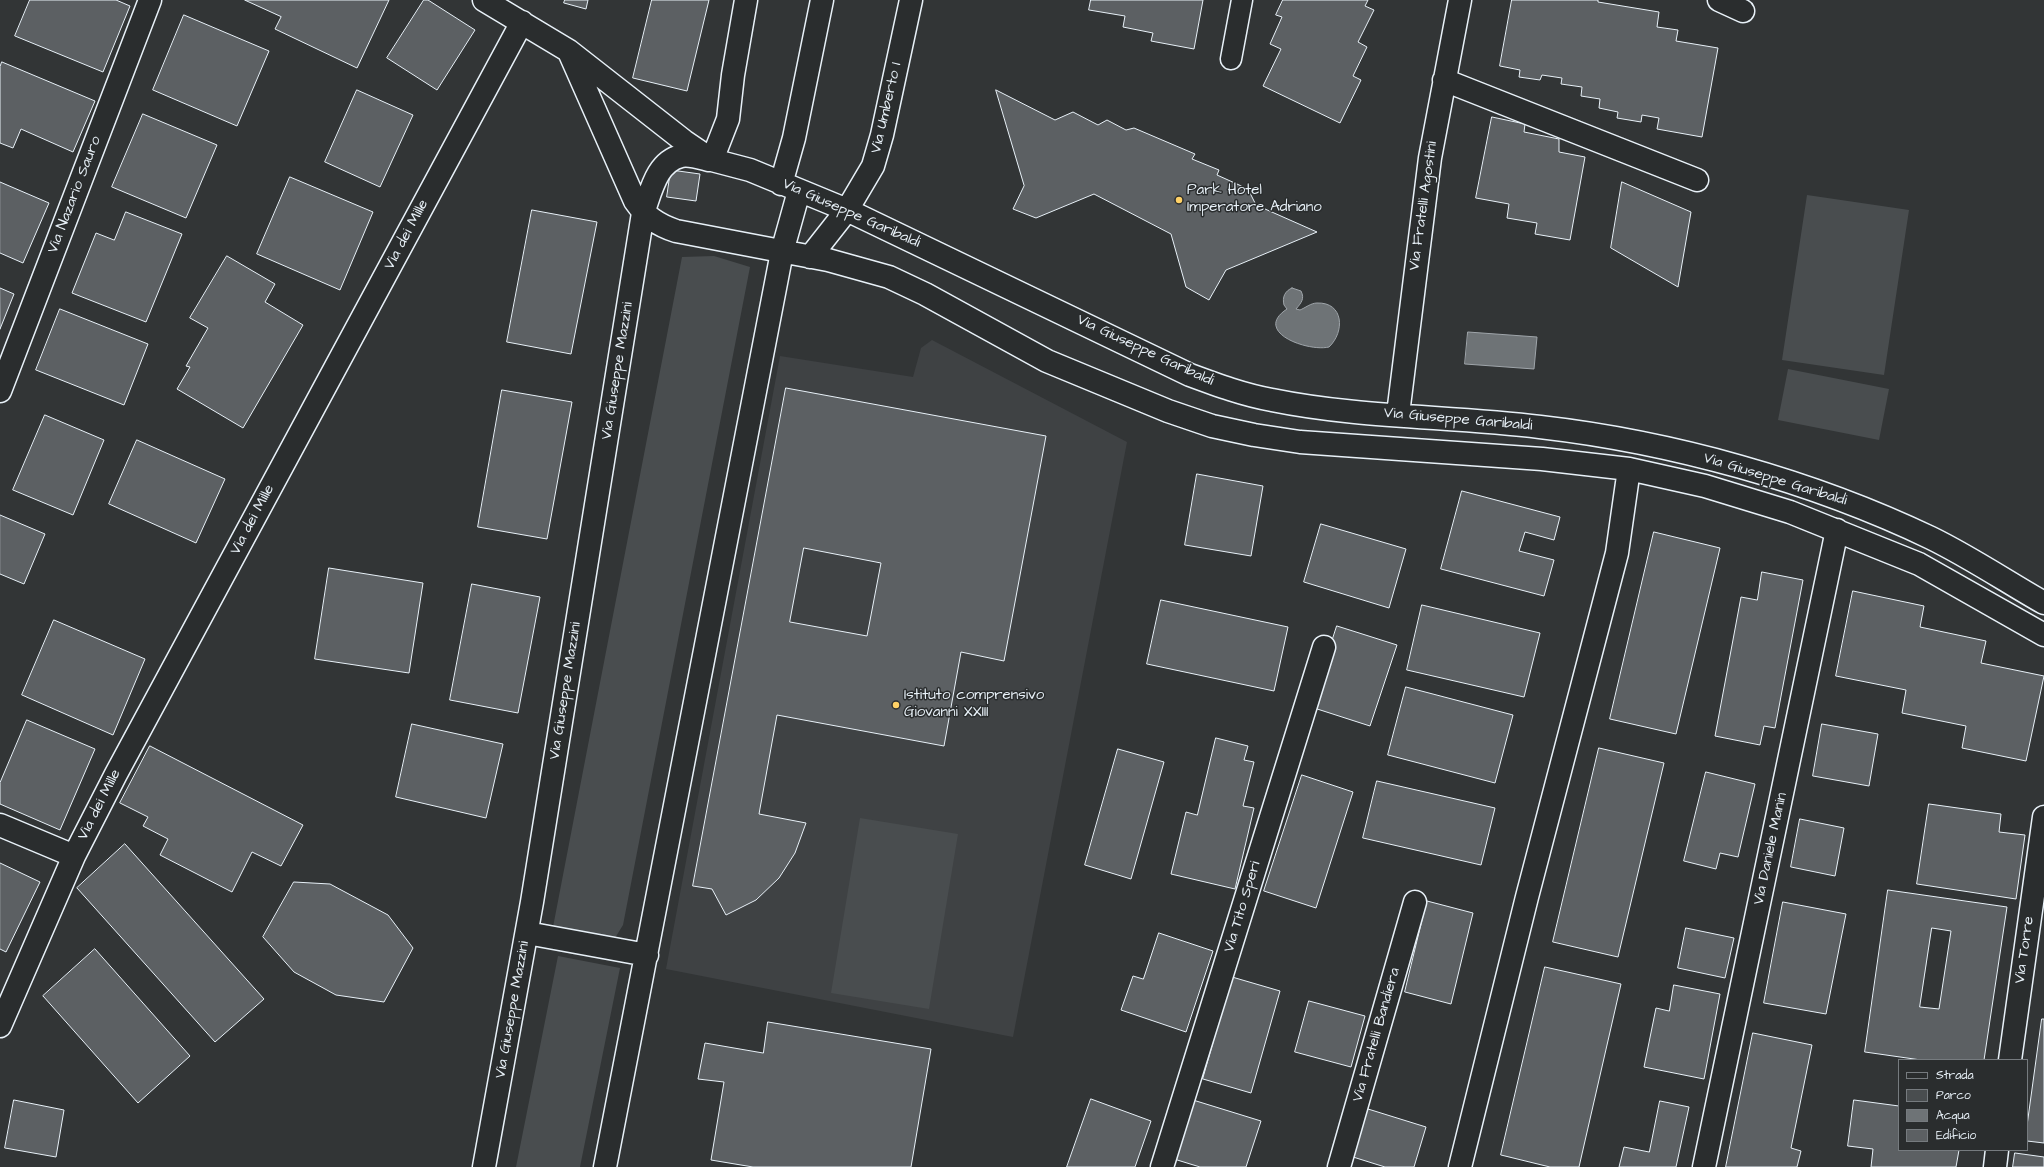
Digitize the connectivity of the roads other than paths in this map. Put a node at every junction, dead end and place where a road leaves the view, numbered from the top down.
1 (150, 0) edge
2 (484, 0) edge
3 (746, 0) edge
4 (822, 0) edge
5 (911, 0) edge
6 (1242, 0) edge
7 (1460, 0) edge
8 (1720, 0) edge
9 (1743, 11) dead end
10 (522, 22) junction
11 (569, 51) junction
12 (1231, 59) dead end
13 (1444, 80) junction
14 (712, 160) junction
15 (1697, 180) dead end
16 (790, 187) junction
17 (847, 210) junction
18 (643, 213) junction
19 (782, 252) junction
20 (810, 257) junction
21 (0, 391) edge
22 (1398, 414) junction
23 (1629, 469) junction
24 (1837, 530) junction
25 (2044, 604) edge
26 (2044, 635) edge
27 (1324, 647) dead end
28 (2044, 817) edge
29 (0, 824) edge
30 (74, 856) junction
31 (1415, 902) dead end
32 (527, 933) junction
33 (647, 955) junction
34 (0, 1026) edge
35 (2010, 1059) edge
36 (1997, 1151) edge
37 (484, 1167) edge
38 (605, 1167) edge
39 (1162, 1167) edge
40 (1338, 1167) edge
41 (1460, 1167) edge
42 (1704, 1167) edge
43 (1995, 1167) edge

1 - 21 street, Via Nazario Sauro
2 - 10 street, Via Giuseppe Garibaldi
3 - 14 street
4 - 16 street
5 - 17 street, Via Umberto I
6 - 12 lane
7 - 13 street, Via Fratelli Agostini
8 - 9 street
10 - 11 street, Via Giuseppe Garibaldi
10 - 30 street, Via dei Mille
11 - 14 street, Via Giuseppe Garibaldi
11 - 18 street
13 - 15 street
13 - 22 street, Via Fratelli Agostini
14 - 16 street, Via Giuseppe Garibaldi
14 - 18 street, Via Giuseppe Mazzini
16 - 17 street, Via Giuseppe Garibaldi
16 - 19 street
17 - 20 street, Via Umberto I
17 - 22 street, Via Giuseppe Garibaldi
18 - 19 street
18 - 32 street, Via Giuseppe Mazzini
19 - 20 street
19 - 33 street
20 - 23 street, Via Giuseppe Garibaldi
22 - 25 street, Via Giuseppe Garibaldi
23 - 24 street, Via Giuseppe Garibaldi
23 - 41 street
24 - 26 street, Via Giuseppe Garibaldi
24 - 42 street, Via Daniele Manin
27 - 39 street, Via Tito Speri
28 - 35 street, Via Torre
29 - 30 street
30 - 34 street, Via dei Mille
31 - 40 street, Via Fratelli Bandiera
32 - 33 street
32 - 37 street, Via Giuseppe Mazzini
33 - 38 street
36 - 43 street

